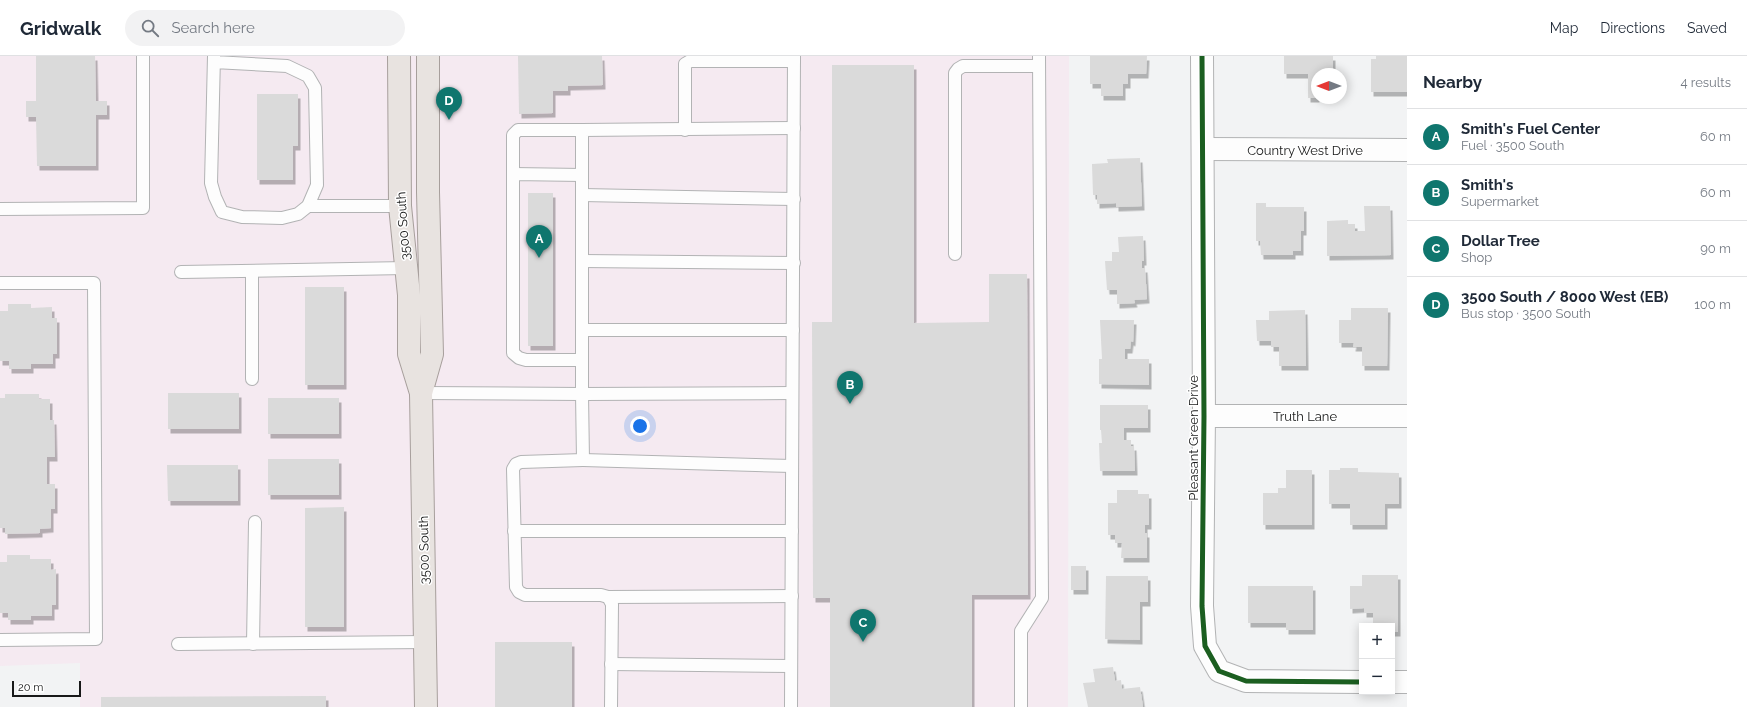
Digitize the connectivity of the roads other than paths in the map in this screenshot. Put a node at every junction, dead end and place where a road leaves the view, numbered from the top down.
1 (143, 56) edge
2 (399, 56) edge
3 (428, 56) edge
4 (1202, 56) edge
5 (794, 58) edge
6 (214, 59) edge
7 (1039, 61) edge
8 (794, 128) junction
9 (582, 130) junction
10 (685, 130) junction
11 (1203, 150) junction
12 (1407, 150) edge
13 (513, 174) junction
14 (582, 175) junction
15 (582, 195) junction
16 (794, 199) junction
17 (308, 206) junction
18 (400, 206) junction
19 (0, 209) edge
20 (954, 254) dead end
21 (582, 261) junction
22 (794, 263) junction
23 (406, 268) junction
24 (181, 272) dead end
25 (252, 272) junction
26 (0, 282) edge
27 (582, 330) junction
28 (793, 330) junction
29 (582, 360) junction
30 (252, 379) dead end
31 (421, 393) junction
32 (792, 393) junction
33 (582, 394) junction
34 (1204, 416) junction
35 (1407, 416) edge
36 (583, 460) junction
37 (792, 466) junction
38 (255, 522) dead end
39 (514, 531) junction
40 (792, 531) junction
41 (792, 596) junction
42 (608, 597) junction
43 (0, 640) edge
44 (426, 642) junction
45 (178, 644) dead end
46 (253, 644) junction
47 (612, 664) junction
48 (791, 666) junction
49 (1359, 682) edge
50 (1395, 682) edge
51 (1407, 682) edge
52 (426, 707) edge
53 (611, 707) edge
54 (791, 707) edge
55 (1021, 707) edge

1 - 19 lane
2 - 18 main road, 3500 South
3 - 31 main road, 3500 South
4 - 11 street, Pleasant Green Drive
5 - 8 lane
5 - 10 lane
6 - 17 lane
6 - 17 lane
7 - 20 lane
7 - 55 lane
8 - 10 lane
8 - 16 lane
9 - 10 lane
9 - 13 lane
9 - 14 lane
11 - 12 street, Country West Drive
11 - 34 street, Pleasant Green Drive
13 - 14 lane
13 - 29 lane
14 - 15 lane
15 - 16 lane
15 - 21 lane
16 - 22 lane
17 - 18 lane
18 - 23 main road, 3500 South
21 - 22 lane
21 - 27 lane
22 - 28 lane
23 - 25 lane
23 - 31 main road, 3500 South
24 - 25 lane
25 - 30 lane
26 - 43 lane
27 - 28 lane
27 - 29 lane
28 - 32 lane
29 - 33 lane
31 - 33 lane
31 - 44 main road, 3500 South
32 - 33 lane
32 - 37 lane
33 - 36 lane
34 - 35 street, Truth Lane
34 - 49 street, Pleasant Green Drive
36 - 37 lane
36 - 39 lane
37 - 40 lane
38 - 46 lane
39 - 40 lane
39 - 42 lane
40 - 41 lane
41 - 42 lane
41 - 48 lane
42 - 47 lane
44 - 46 lane
44 - 52 main road, 3500 South
45 - 46 lane
47 - 48 lane
47 - 53 lane
48 - 54 lane
50 - 51 street

